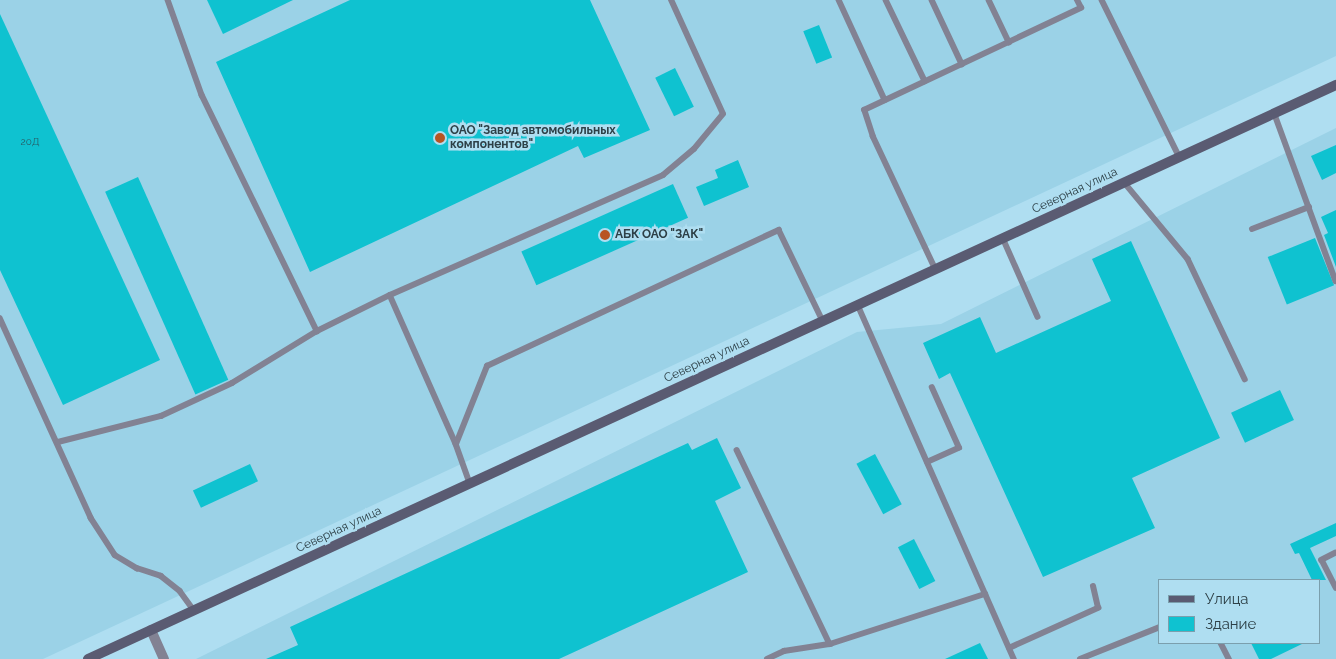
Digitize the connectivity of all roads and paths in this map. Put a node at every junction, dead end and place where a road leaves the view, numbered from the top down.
1 (168, 0) edge
2 (671, 0) edge
3 (839, 0) edge
4 (886, 0) edge
5 (932, 0) edge
6 (989, 0) edge
7 (1077, 0) edge
8 (1102, 0) edge
9 (1009, 42) junction
10 (962, 64) junction
11 (925, 81) junction
12 (1336, 85) edge
13 (885, 100) junction
14 (1274, 112) junction
15 (1179, 156) junction
16 (1124, 182) junction
17 (1309, 207) junction
18 (1252, 229) dead end
19 (1003, 238) junction
20 (934, 269) junction
21 (1336, 281) edge
22 (390, 294) junction
23 (858, 305) junction
24 (0, 318) edge
25 (1038, 318) dead end
26 (823, 321) junction
27 (317, 332) junction
28 (1245, 379) dead end
29 (932, 388) dead end
30 (58, 442) junction
31 (456, 444) junction
32 (737, 450) dead end
33 (927, 462) junction
34 (470, 483) junction
35 (1336, 553) edge
36 (1093, 587) dead end
37 (1336, 588) edge
38 (986, 594) junction
39 (194, 610) junction
40 (1158, 628) edge
41 (151, 630) junction
42 (830, 644) junction
43 (1222, 644) edge
44 (1010, 648) junction
45 (88, 659) edge
46 (164, 659) edge
47 (767, 659) edge
48 (1014, 659) edge
49 (1080, 659) edge
50 (1229, 659) edge

1 - 27 lane
2 - 22 lane
3 - 13 lane
4 - 11 lane
5 - 10 lane
6 - 9 lane
7 - 9 lane
8 - 15 lane
9 - 10 lane
10 - 11 lane
11 - 13 lane
12 - 14 main road, Северная улица
13 - 20 lane
14 - 15 main road, Северная улица
14 - 17 lane
15 - 16 main road, Северная улица
16 - 19 main road, Северная улица
16 - 28 lane
17 - 18 lane
17 - 21 lane
19 - 20 main road, Северная улица
19 - 25 lane
20 - 23 main road, Северная улица
22 - 27 lane
22 - 31 lane
23 - 26 main road, Северная улица
23 - 33 lane
24 - 30 lane
26 - 31 lane
26 - 34 main road, Северная улица
27 - 30 lane
29 - 33 lane
30 - 39 lane
31 - 34 lane
32 - 42 lane
33 - 38 lane
34 - 39 main road, Северная улица
35 - 37 lane
36 - 44 lane
38 - 42 lane
38 - 44 lane
39 - 41 main road, Северная улица
40 - 49 lane
41 - 45 main road, Северная улица
41 - 46 street
42 - 47 lane
43 - 50 lane
44 - 48 lane

